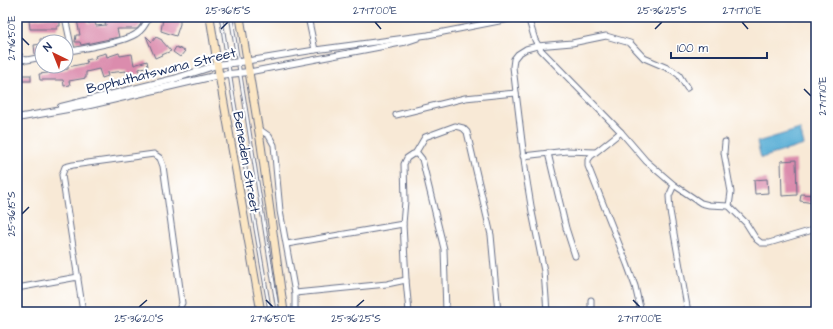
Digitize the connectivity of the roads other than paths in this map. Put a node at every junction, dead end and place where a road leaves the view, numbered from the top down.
1 (64, 17) edge
2 (150, 17) edge
3 (210, 17) edge
4 (221, 17) edge
5 (231, 17) edge
6 (240, 17) edge
7 (308, 17) edge
8 (520, 17) edge
9 (528, 17) edge
10 (66, 34) edge
11 (428, 35) junction
12 (537, 46) junction
13 (74, 50) edge
14 (315, 50) junction
15 (17, 52) edge
16 (34, 59) edge
17 (247, 61) junction
18 (239, 62) junction
19 (228, 64) junction
20 (217, 66) junction
21 (249, 72) junction
22 (240, 73) junction
23 (230, 74) junction
24 (219, 75) junction
25 (687, 88) dead end
26 (516, 93) junction
27 (44, 113) junction
28 (396, 115) dead end
29 (17, 118) edge
30 (258, 129) junction
31 (621, 132) junction
32 (725, 142) dead end
33 (595, 152) junction
34 (548, 153) junction
35 (415, 154) junction
36 (523, 156) junction
37 (674, 185) junction
38 (730, 206) junction
39 (404, 224) junction
40 (816, 229) edge
41 (287, 244) junction
42 (575, 256) dead end
43 (78, 277) junction
44 (406, 280) junction
45 (17, 288) edge
46 (295, 293) junction
47 (591, 300) dead end
48 (83, 312) edge
49 (175, 312) edge
50 (261, 312) edge
51 (270, 312) edge
52 (278, 312) edge
53 (284, 312) edge
54 (295, 312) edge
55 (410, 312) edge
56 (446, 312) edge
57 (498, 312) edge
58 (547, 312) edge
59 (592, 312) edge
60 (641, 312) edge
61 (688, 312) edge

1 - 10 street
2 - 13 street
3 - 20 main road, Beneden Street
4 - 19 lane
5 - 18 lane
6 - 17 main road, Beneden Street
7 - 14 street
8 - 11 street, Bophuthatswana Street
9 - 12 street
11 - 14 street, Bophuthatswana Street
11 - 21 street, Bophuthatswana Street
12 - 25 street
12 - 26 street
12 - 31 street
14 - 17 street, Bophuthatswana Street
15 - 16 street
17 - 18 street, Bophuthatswana Street
17 - 21 main road, Beneden Street
18 - 19 street, Bophuthatswana Street
18 - 22 lane
19 - 20 street, Bophuthatswana Street
19 - 23 lane
20 - 24 main road, Beneden Street
20 - 27 street, Bophuthatswana Street
21 - 22 street, Bophuthatswana Street
21 - 30 main road, Beneden Street
22 - 23 street, Bophuthatswana Street
22 - 52 lane
23 - 24 street, Bophuthatswana Street
23 - 51 lane
24 - 27 street, Bophuthatswana Street
24 - 50 main road, Beneden Street
26 - 28 street
26 - 36 street
27 - 29 street, Bophuthatswana Street
30 - 41 street
30 - 53 main road, Beneden Street
31 - 33 street
31 - 37 street
32 - 38 street
33 - 34 street
33 - 60 street
34 - 36 street
34 - 42 street
35 - 39 street
35 - 56 street
35 - 57 street
36 - 58 street
37 - 38 street
37 - 61 street
38 - 40 street
39 - 41 street
39 - 44 street
41 - 46 street
43 - 45 street
43 - 48 street
43 - 49 street
44 - 46 street
44 - 55 street
46 - 54 street
47 - 59 street

